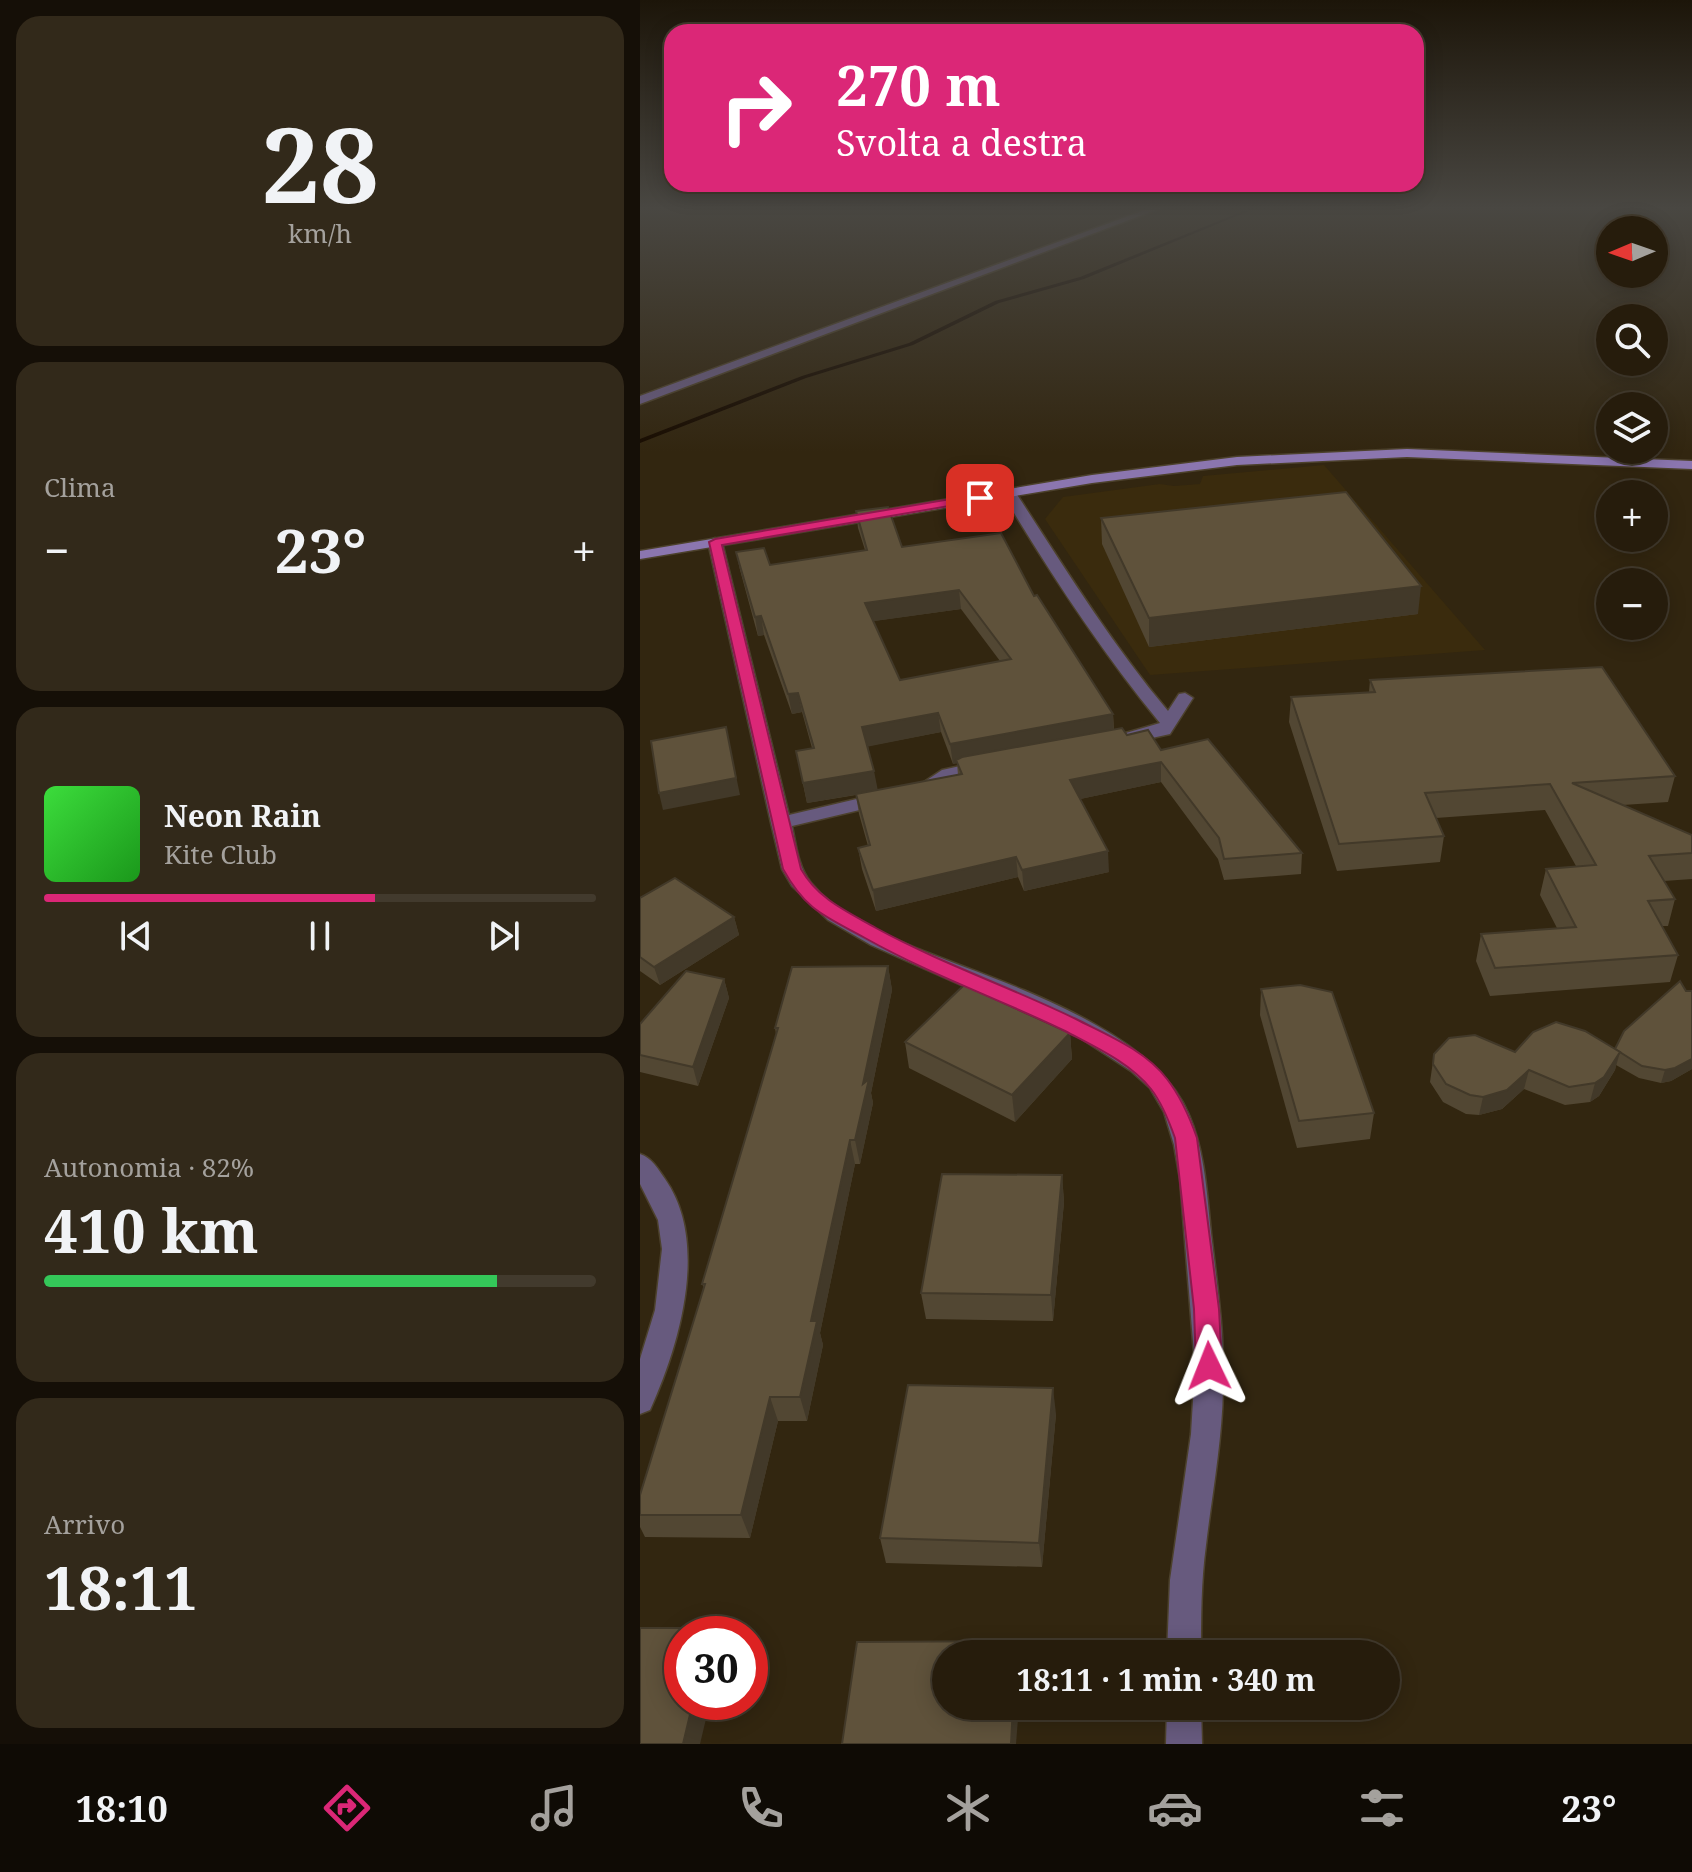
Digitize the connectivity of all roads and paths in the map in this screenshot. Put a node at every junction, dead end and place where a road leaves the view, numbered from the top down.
1 (938, 289) edge
2 (640, 400) edge
3 (1692, 465) edge
4 (1009, 493) junction
5 (715, 542) junction
6 (640, 555) edge
7 (1139, 686) junction
8 (1169, 723) junction
9 (1107, 743) edge
10 (1003, 762) edge
11 (781, 823) junction
12 (640, 1164) edge
13 (640, 1401) edge
14 (1184, 1640) edge
15 (1184, 1720) edge
16 (1184, 1744) edge

1 - 2 street
3 - 4 main road
4 - 5 main road
4 - 7 street
5 - 6 main road
5 - 11 street
7 - 8 street
7 - 8 street
8 - 9 street
10 - 11 street
11 - 14 street
12 - 13 street
15 - 16 street

